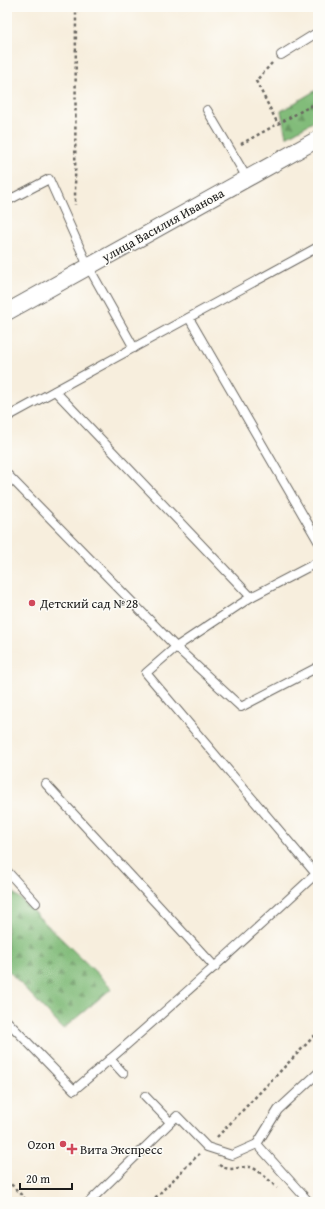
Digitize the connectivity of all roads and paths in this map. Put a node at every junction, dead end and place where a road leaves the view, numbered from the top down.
1 (74, 7) edge
2 (318, 32) edge
3 (281, 55) joint
4 (318, 102) edge
5 (208, 110) dead end
6 (278, 124) junction
7 (318, 139) edge
8 (230, 150) junction
9 (247, 178) junction
10 (7, 201) edge
11 (75, 206) dead end
12 (318, 247) edge
13 (88, 266) junction
14 (7, 312) edge
15 (189, 318) junction
16 (134, 348) junction
17 (55, 391) junction
18 (7, 417) edge
19 (7, 474) edge
20 (318, 541) edge
21 (318, 562) edge
22 (251, 597) junction
23 (176, 647) junction
24 (318, 667) edge
25 (46, 784) dead end
26 (7, 871) edge
27 (317, 873) edge
28 (36, 903) dead end
29 (216, 967) junction
30 (7, 1021) edge
31 (318, 1032) edge
32 (110, 1059) junction
33 (123, 1073) dead end
34 (318, 1073) edge
35 (145, 1096) dead end
36 (170, 1122) junction
37 (257, 1144) junction
38 (207, 1147) junction
39 (213, 1162) dead end
40 (7, 1180) edge
41 (280, 1191) dead end
42 (28, 1202) edge
43 (89, 1202) edge
44 (151, 1202) edge
45 (309, 1202) edge

1 - 11 path
2 - 3 lane
3 - 6 path
4 - 6 path
5 - 8 lane
6 - 8 path
7 - 9 street, улица Василия Иванова
8 - 9 lane
9 - 13 street, улица Василия Иванова
10 - 13 lane
12 - 15 lane
13 - 14 street, улица Василия Иванова
13 - 16 lane
15 - 16 lane
15 - 20 lane
16 - 17 lane
17 - 18 lane
17 - 22 lane
19 - 23 lane
21 - 22 lane
22 - 23 lane
23 - 24 lane
23 - 27 lane
25 - 29 lane
26 - 28 lane
27 - 29 lane
29 - 32 lane
30 - 32 lane
31 - 38 path
32 - 33 lane
34 - 37 lane
35 - 36 lane
36 - 38 lane
36 - 43 lane
37 - 38 lane
37 - 45 lane
38 - 44 path
39 - 41 path
40 - 42 path

